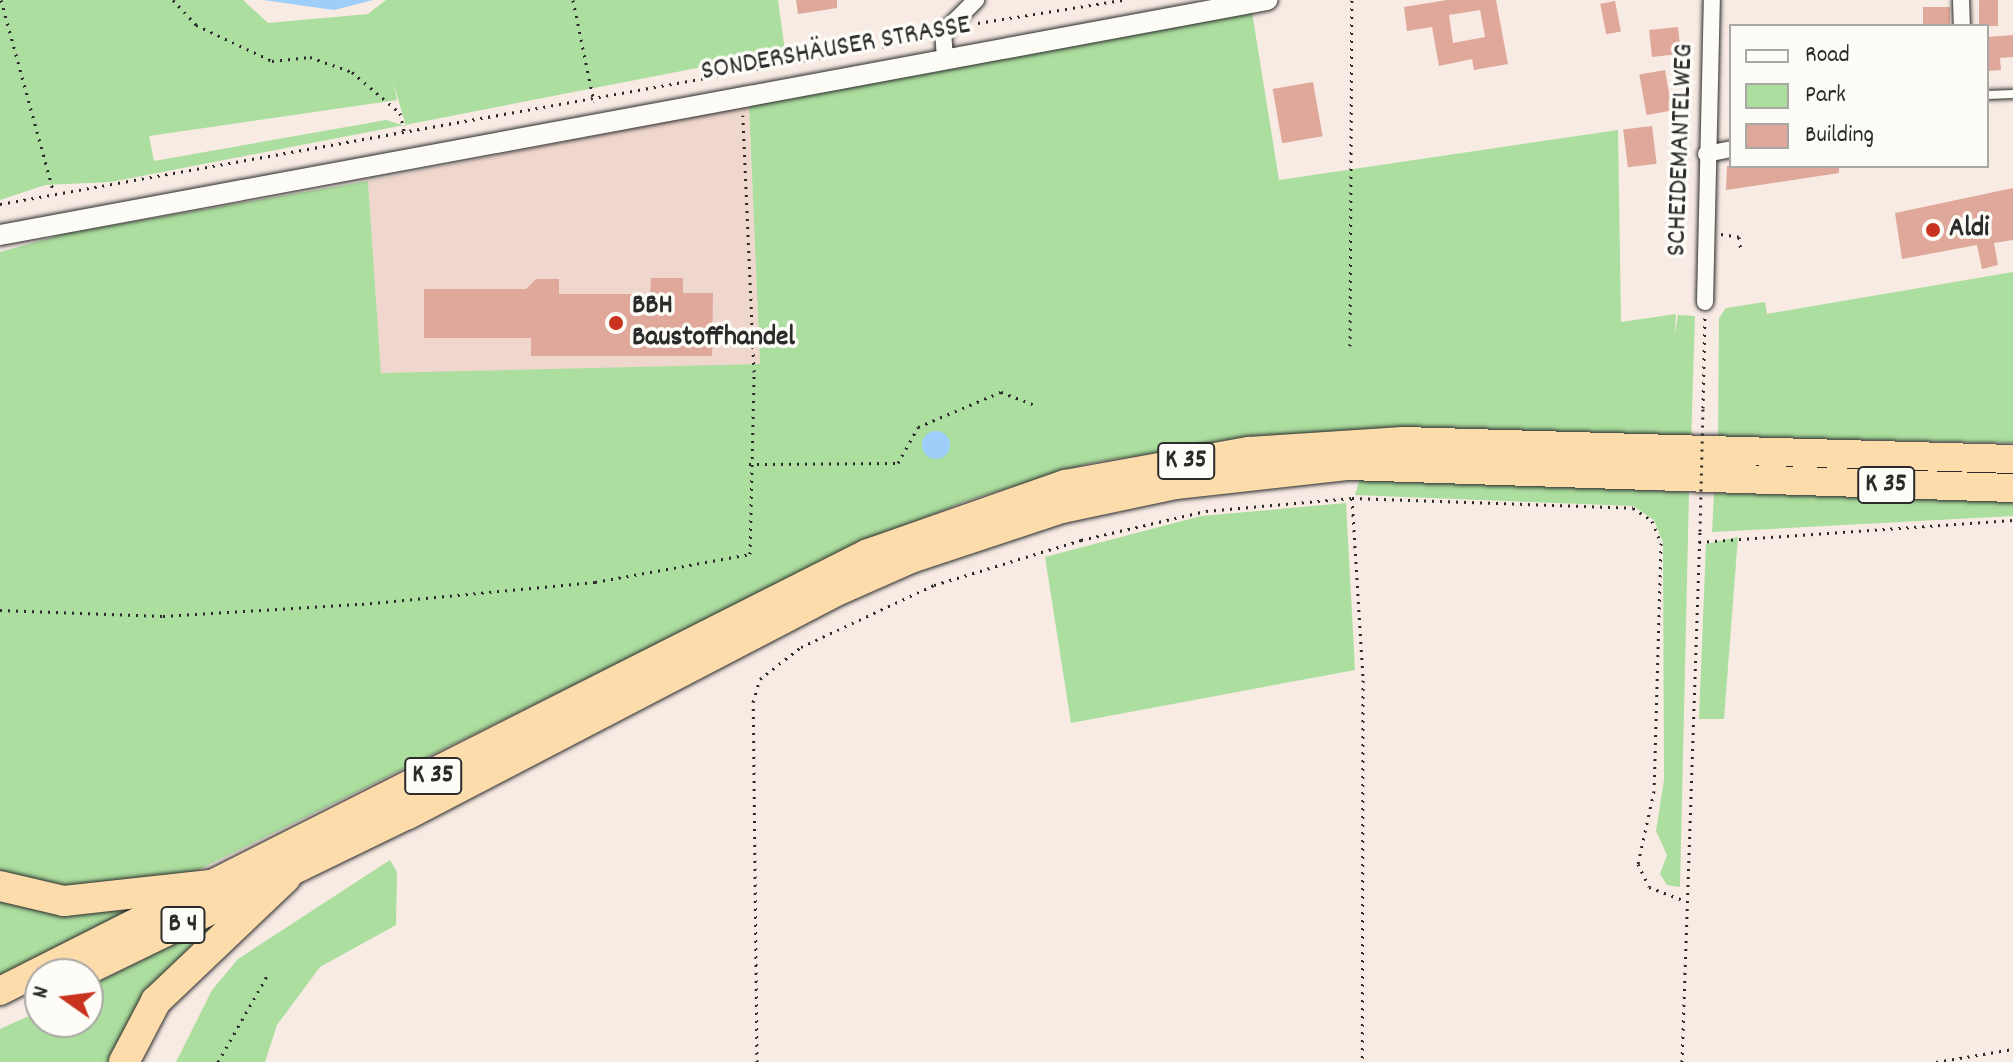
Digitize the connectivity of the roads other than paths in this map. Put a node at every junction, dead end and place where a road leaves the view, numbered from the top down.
1 (976, 0) edge
2 (1267, 0) edge
3 (1712, 0) edge
4 (1961, 0) edge
5 (1962, 24) edge
6 (945, 59) junction
7 (2013, 94) edge
8 (1989, 95) edge
9 (1729, 149) edge
10 (1706, 154) junction
11 (0, 235) edge
12 (1705, 302) road end
13 (2013, 459) edge
14 (1762, 470) junction
15 (2013, 488) edge
16 (286, 877) junction
17 (217, 884) junction
18 (0, 886) edge
19 (104, 963) edge
20 (0, 991) edge
21 (24, 1001) edge
22 (0, 1012) edge
23 (124, 1062) edge

1 - 6 street
2 - 6 street, SONDERSHÄUSER STRASSE
3 - 10 street, SCHEIDEMANTELWEG
4 - 5 street
6 - 11 street, SONDERSHÄUSER STRASSE
7 - 8 lane
9 - 10 street
10 - 12 street, SCHEIDEMANTELWEG
13 - 14 highway, K 35
14 - 15 highway, K 35
14 - 16 highway, K 35
14 - 17 highway, K 35
16 - 19 highway, B 4
16 - 23 highway
17 - 18 highway
17 - 20 highway, B 4
21 - 22 highway

